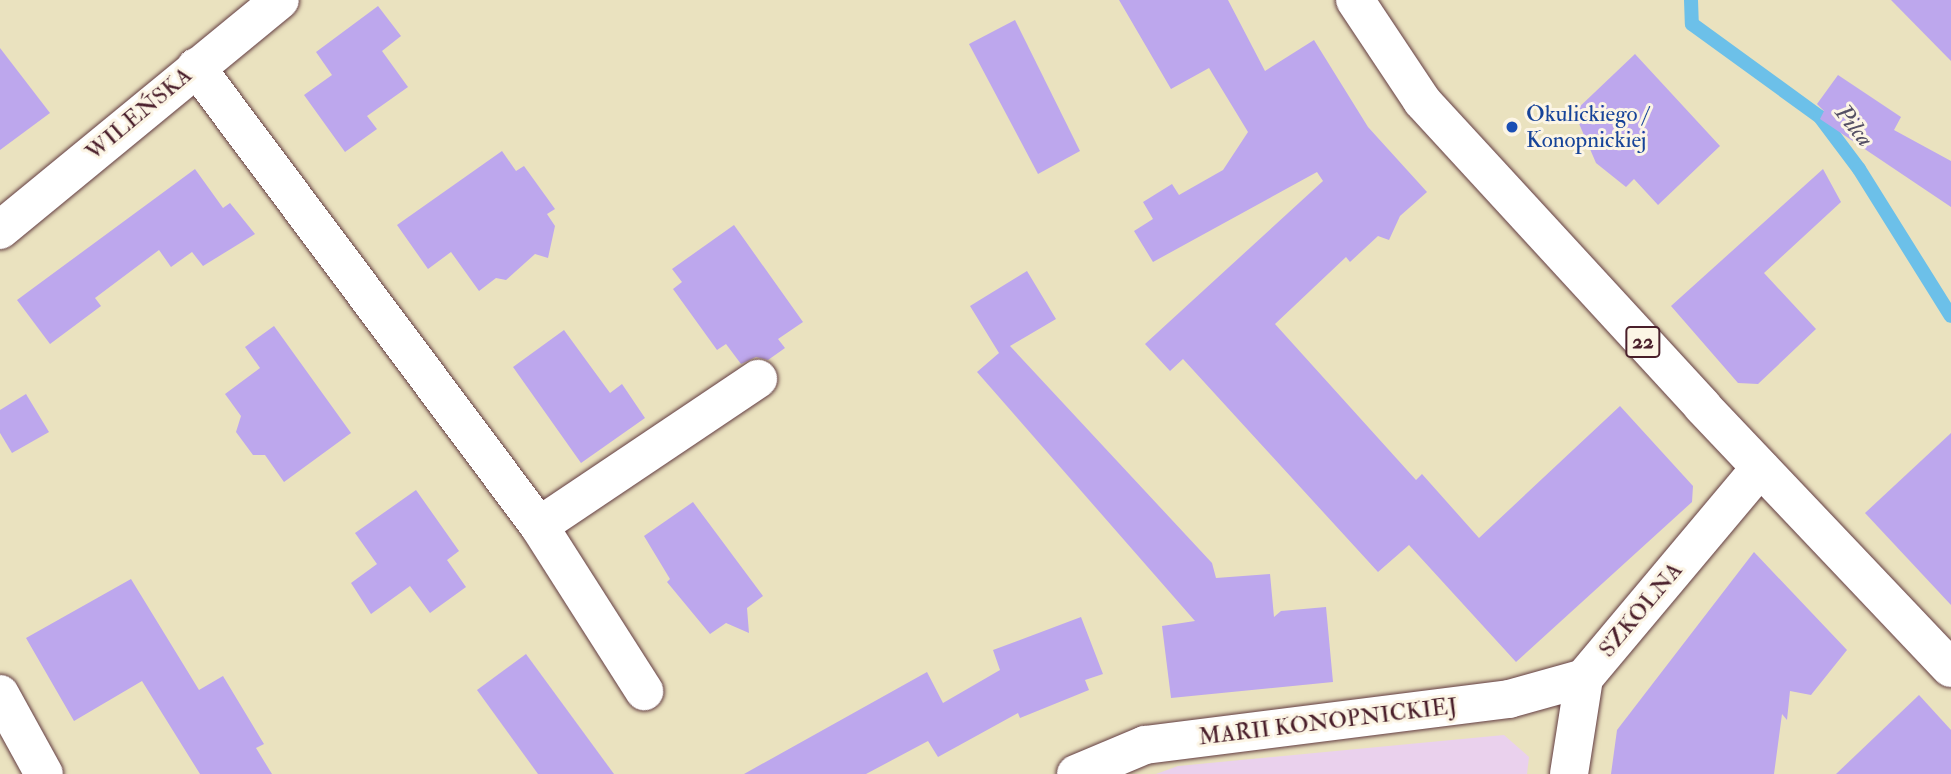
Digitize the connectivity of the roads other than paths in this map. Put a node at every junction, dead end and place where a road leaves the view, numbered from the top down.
1 (280, 0) edge
2 (1355, 0) edge
3 (196, 67) junction
4 (0, 230) edge
5 (758, 379) dead end
6 (1760, 468) junction
7 (539, 526) junction
8 (1951, 668) edge
9 (1584, 678) junction
10 (644, 691) dead end
11 (0, 694) edge
12 (44, 774) edge
13 (1076, 774) edge
14 (1569, 774) edge

1 - 3 street, WILEŃSKA
2 - 6 street, 22
3 - 4 street, WILEŃSKA
3 - 7 street
5 - 7 street
6 - 8 street, 22
6 - 9 street, SZKOLNA
7 - 10 street
9 - 13 street, MARII KONOPNICKIEJ
9 - 14 street, SZKOLNA
11 - 12 street

